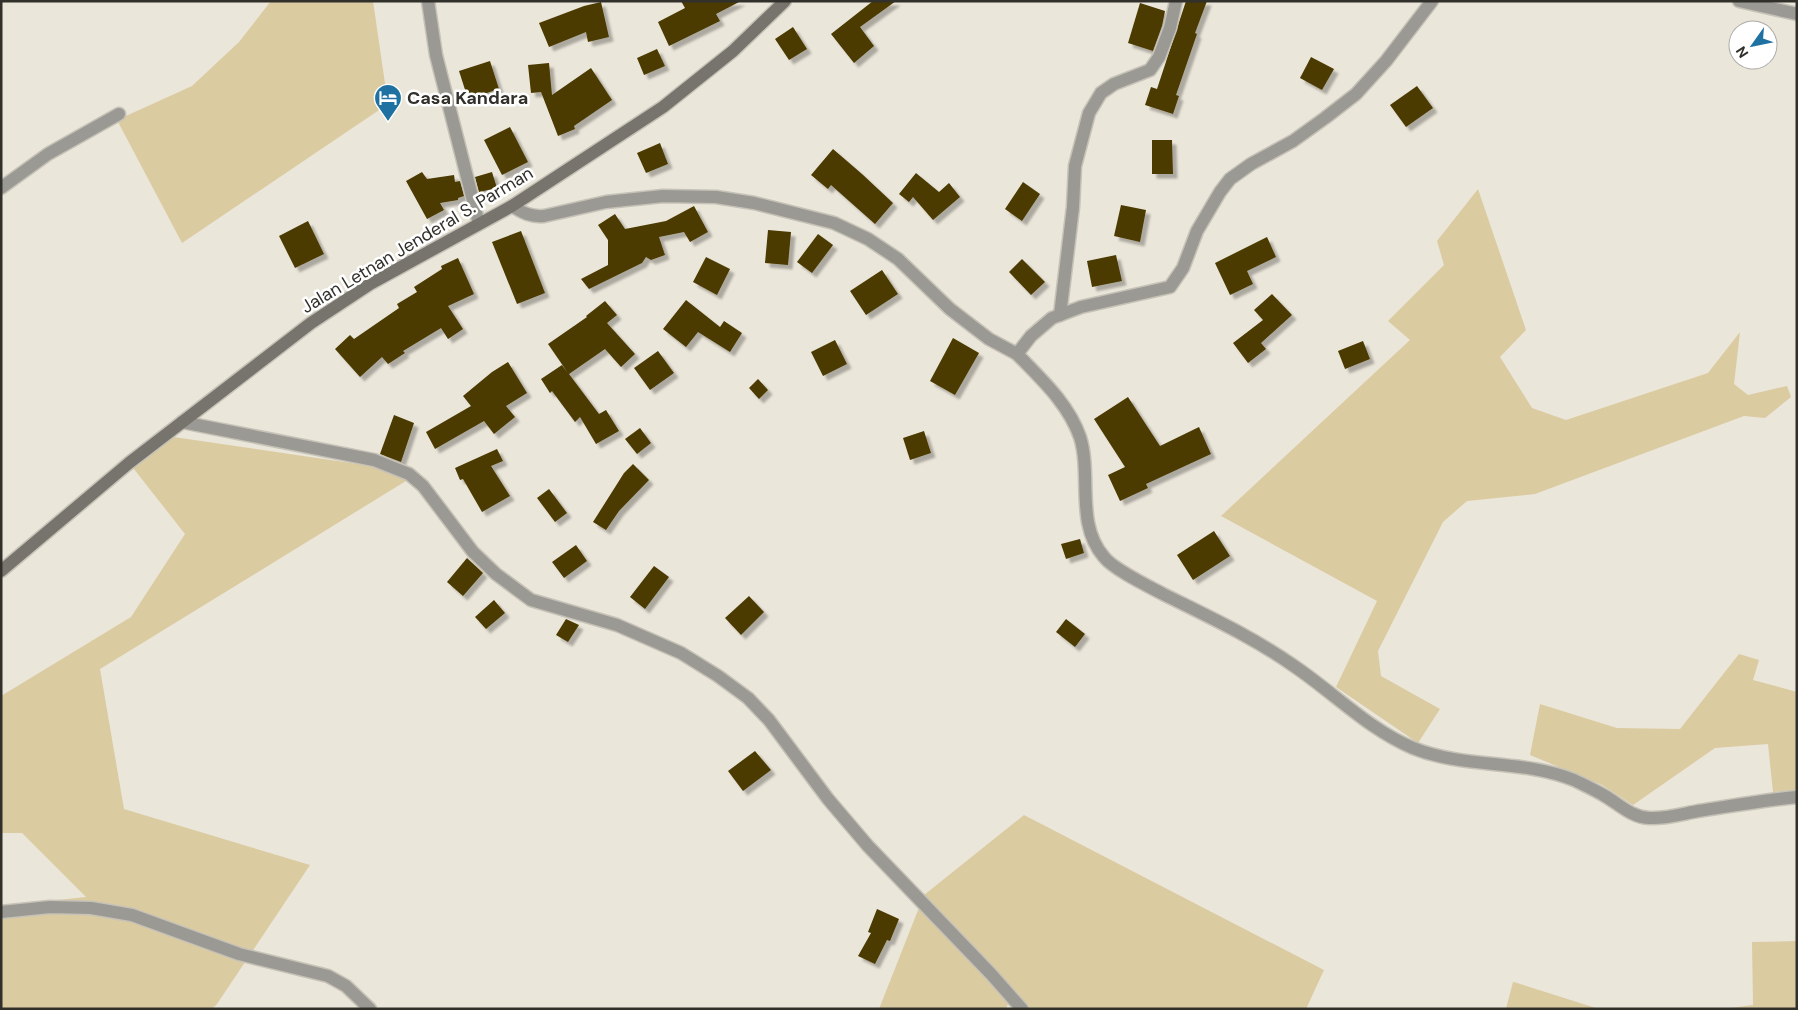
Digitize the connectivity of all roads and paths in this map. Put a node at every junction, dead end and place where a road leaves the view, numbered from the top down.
1 (428, 1) edge
2 (785, 1) edge
3 (1176, 1) edge
4 (1432, 1) edge
5 (1739, 1) edge
6 (1797, 14) edge
7 (119, 114) dead end
8 (1, 188) edge
9 (512, 206) junction
10 (479, 224) junction
11 (1060, 315) junction
12 (1017, 354) junction
13 (182, 422) junction
14 (1, 571) edge
15 (1797, 797) edge
16 (1, 912) edge
17 (370, 1009) edge
18 (1022, 1009) edge

1 - 10 street
2 - 9 street, Jalan Letnan Jenderal S. Parman
3 - 11 street
4 - 11 street
5 - 6 street
7 - 8 street
9 - 10 street, Jalan Letnan Jenderal S. Parman
9 - 12 street
10 - 13 street, Jalan Letnan Jenderal S. Parman
11 - 12 street
12 - 15 street
13 - 14 street, Jalan Letnan Jenderal S. Parman
13 - 18 street
16 - 17 street

